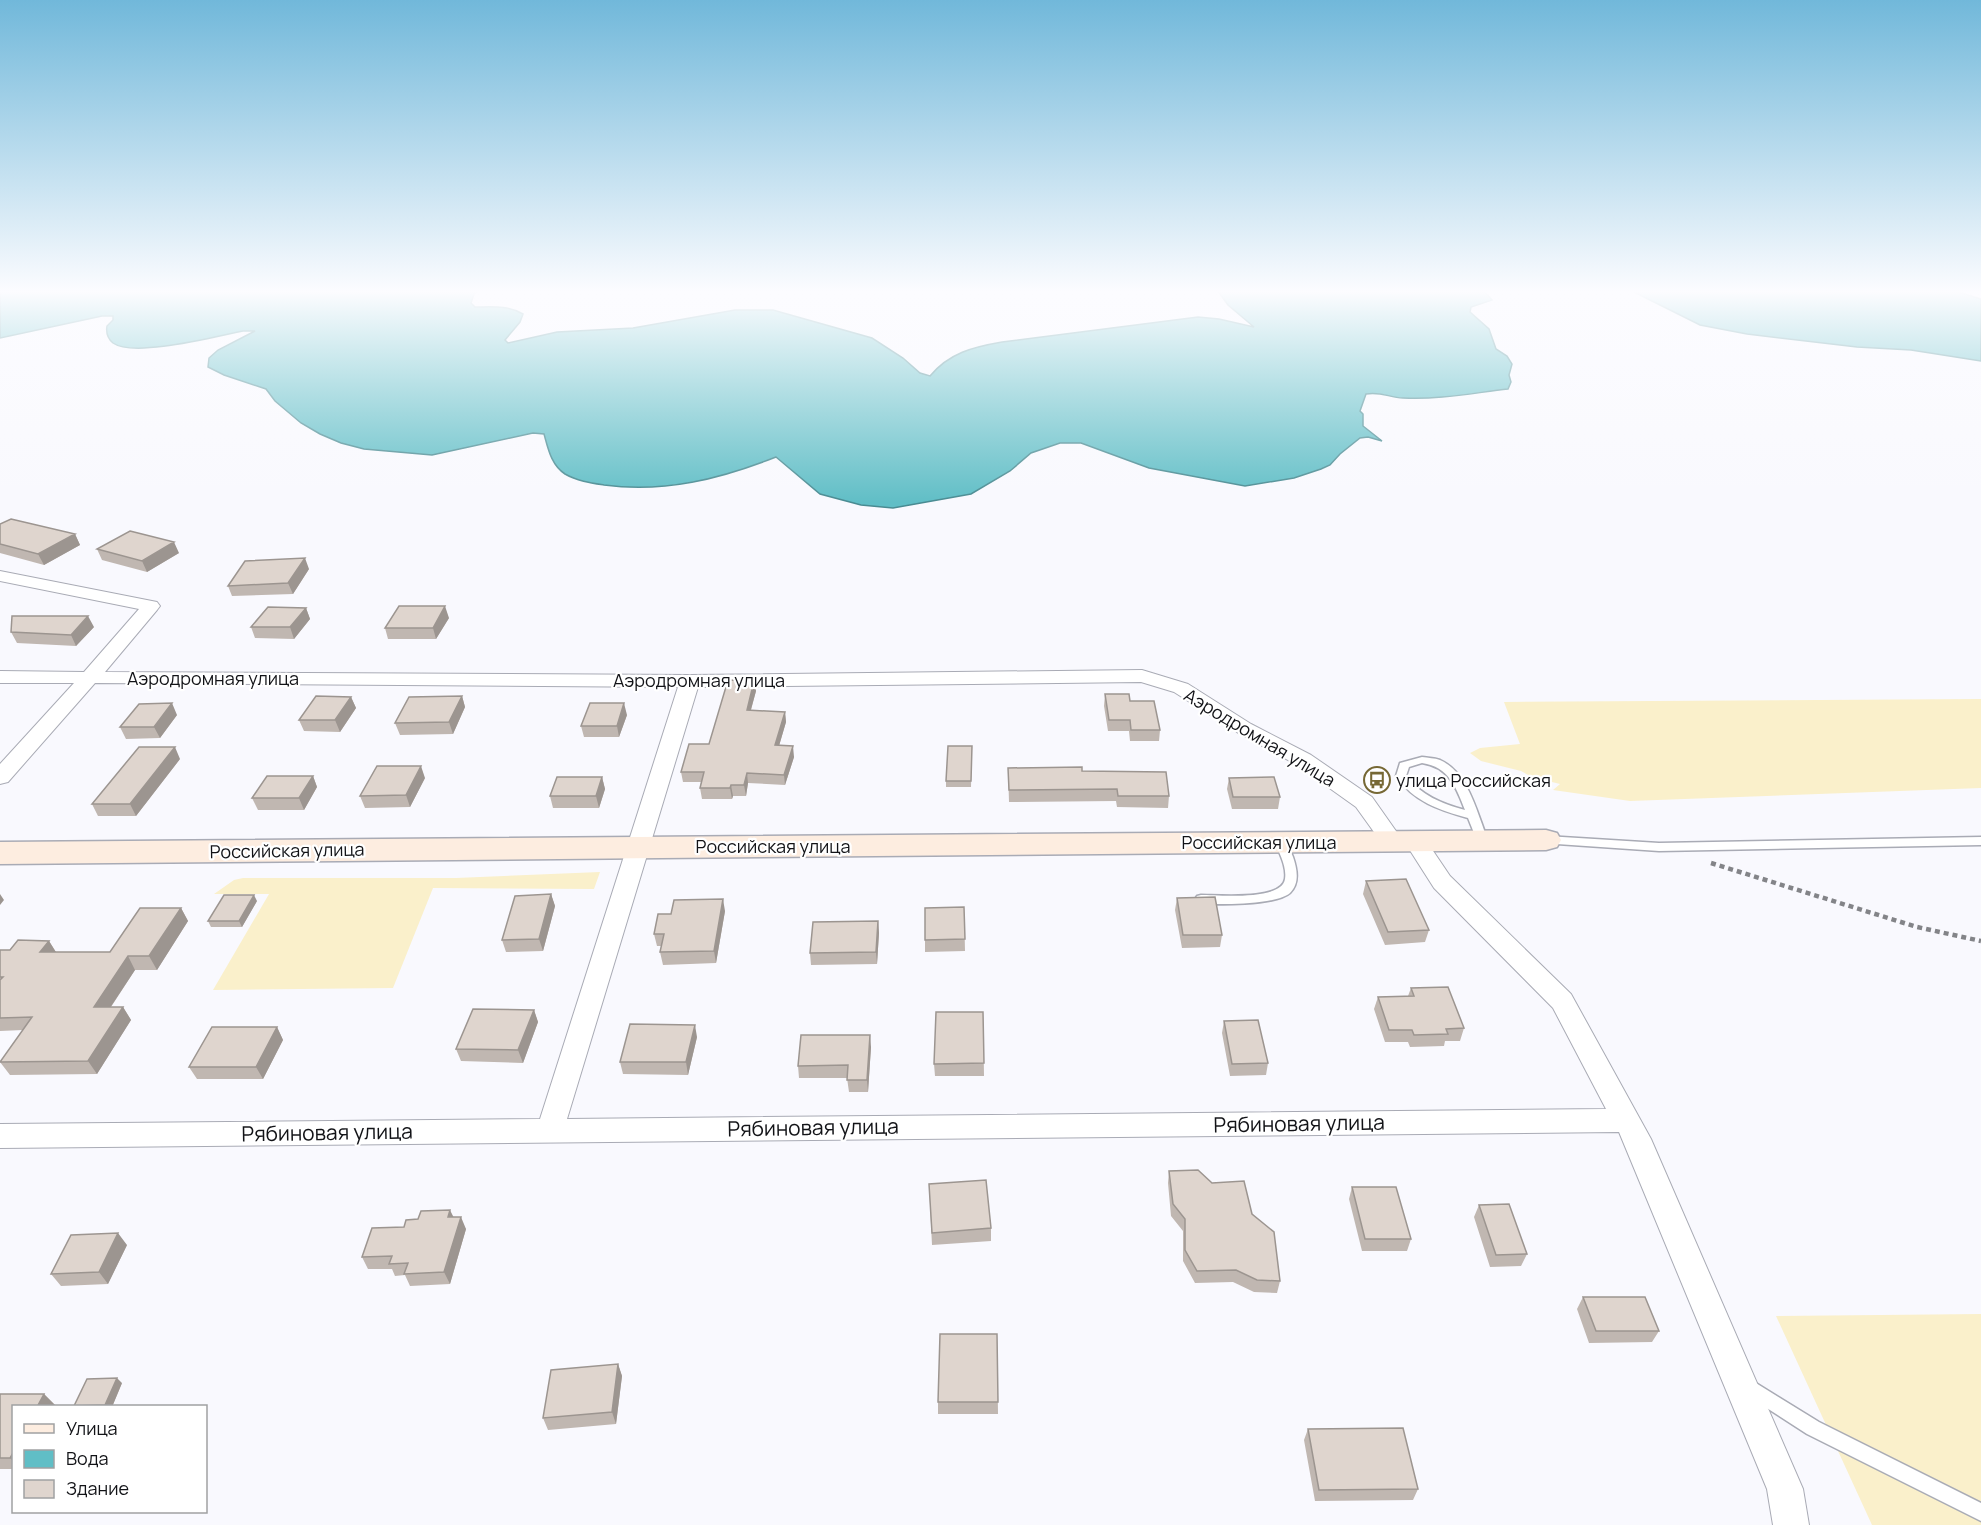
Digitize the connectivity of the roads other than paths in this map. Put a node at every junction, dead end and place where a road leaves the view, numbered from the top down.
1 (0, 576) edge
2 (0, 677) edge
3 (88, 679) junction
4 (690, 681) junction
5 (0, 777) edge
6 (1477, 827) junction
7 (1546, 840) joint
8 (1404, 841) junction
9 (1981, 841) edge
10 (1281, 842) junction
11 (638, 847) junction
12 (0, 853) edge
13 (1184, 899) edge
14 (1626, 1120) junction
15 (550, 1130) junction
16 (0, 1136) edge
17 (1738, 1380) junction
18 (1981, 1512) edge
19 (1791, 1525) edge

1 - 3 street
2 - 3 street, Аэродромная улица
3 - 4 street, Аэродромная улица
3 - 5 street
4 - 8 street, Аэродромная улица
4 - 11 street
6 - 6 lane
6 - 7 street, Российская улица
6 - 8 street, Российская улица
7 - 9 lane
8 - 10 street, Российская улица
8 - 14 street, Аэродромная улица
10 - 11 street, Российская улица
10 - 13 lane
11 - 12 street, Российская улица
11 - 15 street
14 - 15 street, Рябиновая улица
14 - 17 street, Аэродромная улица
15 - 16 street, Рябиновая улица
17 - 18 lane
17 - 19 street, Аэродромная улица

